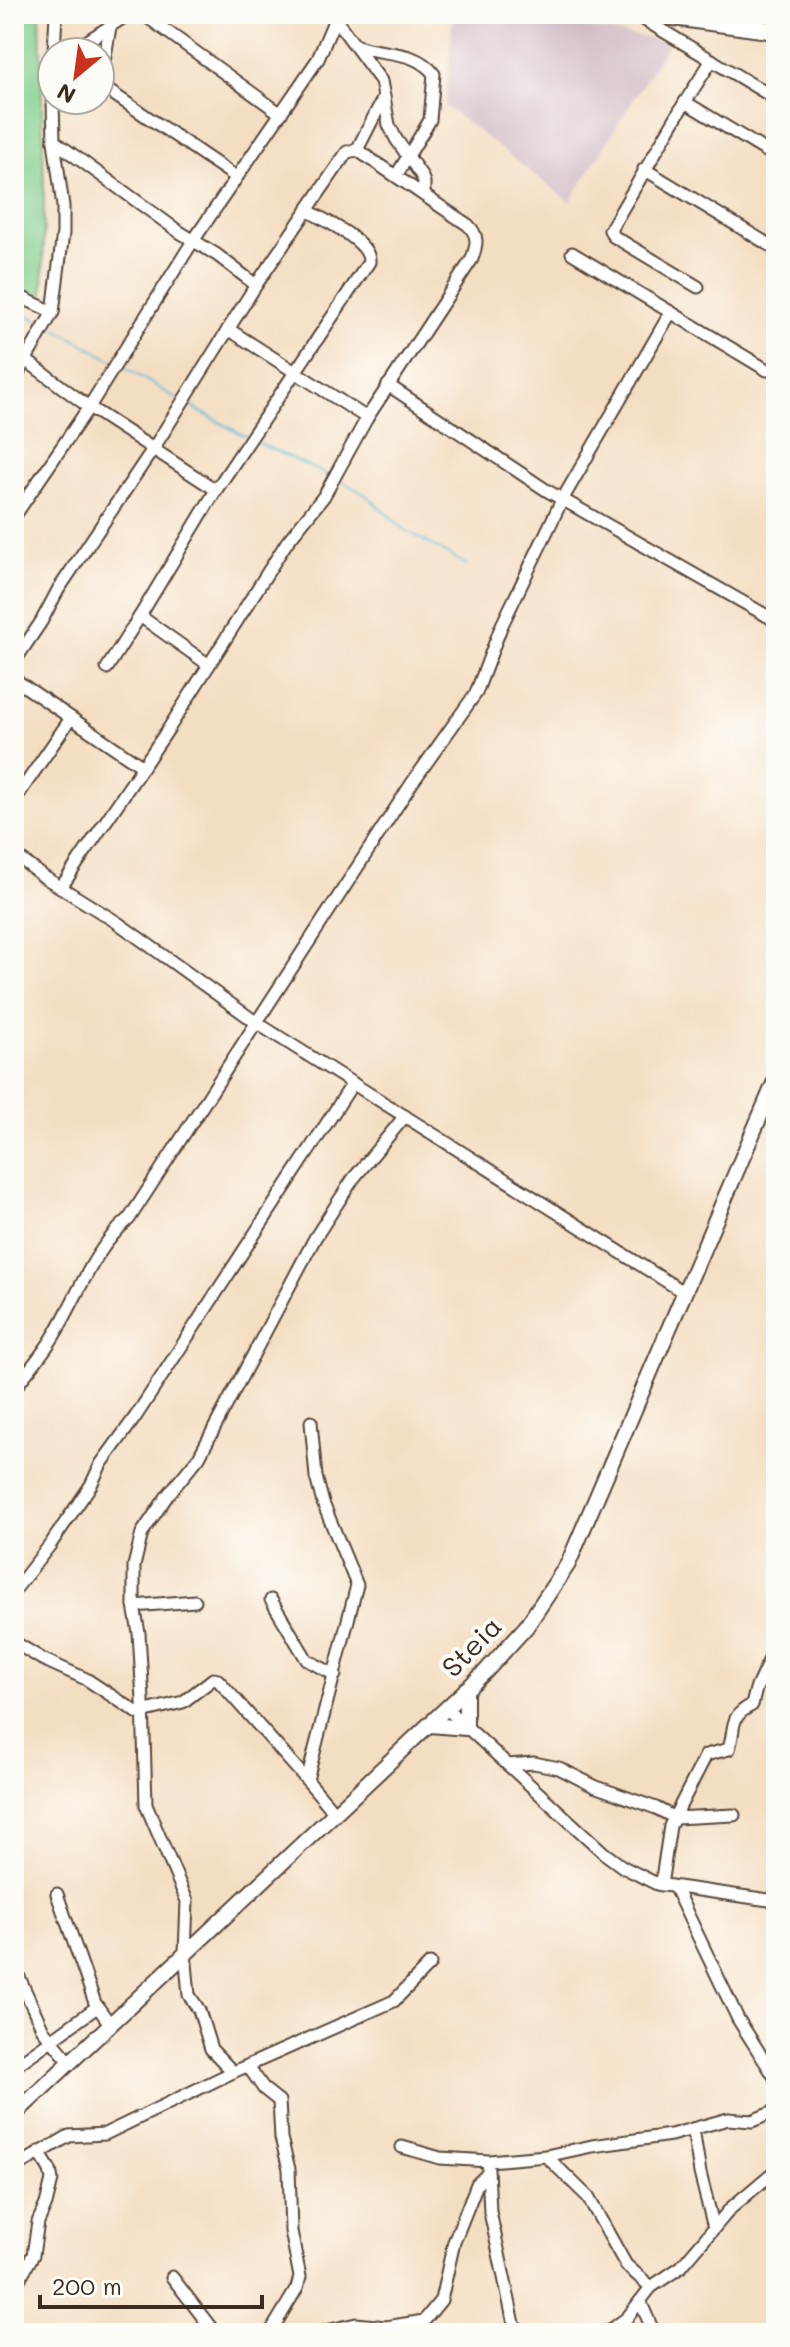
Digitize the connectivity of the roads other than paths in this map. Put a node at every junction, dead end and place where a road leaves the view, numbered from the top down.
1 (56, 14) edge
2 (129, 14) edge
3 (143, 14) edge
4 (635, 14) edge
5 (658, 14) edge
6 (336, 17) edge
7 (719, 19) edge
8 (110, 27) junction
9 (776, 31) edge
10 (55, 36) edge
11 (96, 36) edge
12 (108, 36) edge
13 (355, 45) junction
14 (712, 60) junction
15 (116, 96) edge
16 (384, 97) junction
17 (776, 99) edge
18 (685, 102) junction
19 (281, 114) junction
20 (53, 116) edge
21 (54, 141) junction
22 (357, 150) junction
23 (408, 156) junction
24 (776, 157) edge
25 (644, 169) junction
26 (396, 176) junction
27 (236, 177) junction
28 (424, 195) junction
29 (307, 210) junction
30 (193, 241) junction
31 (776, 249) edge
32 (572, 253) dead end
33 (256, 285) junction
34 (698, 287) dead end
35 (14, 294) edge
36 (53, 312) junction
37 (671, 312) junction
38 (228, 329) junction
39 (27, 361) junction
40 (767, 370) dead end
41 (294, 372) junction
42 (14, 380) edge
43 (388, 385) junction
44 (89, 407) junction
45 (367, 418) junction
46 (153, 449) junction
47 (216, 490) junction
48 (562, 500) junction
49 (14, 517) edge
50 (140, 616) junction
51 (776, 621) edge
52 (14, 662) edge
53 (209, 665) junction
54 (107, 668) dead end
55 (14, 679) edge
56 (71, 718) junction
57 (143, 767) junction
58 (14, 801) edge
59 (14, 854) edge
60 (62, 886) junction
61 (257, 1023) junction
62 (776, 1079) edge
63 (353, 1083) junction
64 (405, 1116) junction
65 (685, 1293) junction
66 (14, 1389) edge
67 (311, 1422) dead end
68 (776, 1574) edge
69 (14, 1591) edge
70 (271, 1600) dead end
71 (195, 1601) dead end
72 (134, 1606) junction
73 (776, 1629) edge
74 (14, 1642) edge
75 (776, 1646) edge
76 (335, 1675) junction
77 (466, 1689) junction
78 (446, 1708) junction
79 (143, 1713) junction
80 (430, 1725) junction
81 (466, 1728) junction
82 (508, 1765) junction
83 (307, 1780) junction
84 (335, 1813) junction
85 (734, 1815) dead end
86 (675, 1818) junction
87 (661, 1885) junction
88 (675, 1888) junction
89 (57, 1894) dead end
90 (776, 1901) edge
91 (185, 1953) junction
92 (430, 1964) dead end
93 (14, 1966) edge
94 (97, 2007) junction
95 (110, 2024) junction
96 (52, 2041) junction
97 (70, 2062) junction
98 (248, 2066) junction
99 (14, 2067) edge
100 (233, 2072) junction
101 (776, 2079) edge
102 (776, 2111) edge
103 (14, 2115) edge
104 (693, 2129) junction
105 (402, 2147) dead end
106 (39, 2152) junction
107 (546, 2156) junction
108 (489, 2167) junction
109 (14, 2168) edge
110 (776, 2170) edge
111 (714, 2228) junction
112 (17, 2273) edge
113 (172, 2277) dead end
114 (651, 2287) junction
115 (14, 2288) edge
116 (640, 2301) junction
117 (422, 2327) edge
118 (215, 2333) edge
119 (270, 2333) edge
120 (318, 2333) edge
121 (516, 2333) edge
122 (602, 2333) edge
123 (654, 2333) edge

1 - 10 street
2 - 8 street
3 - 19 street
4 - 14 street
5 - 7 highway
6 - 13 street
6 - 19 street
7 - 9 highway
8 - 11 street
8 - 12 street
13 - 16 street
13 - 23 street
14 - 17 street
14 - 18 street
15 - 27 street
16 - 22 street
16 - 23 street
18 - 24 street
18 - 25 street
19 - 27 street
20 - 21 street
21 - 30 street
21 - 36 street
22 - 26 street
22 - 29 street
23 - 26 street
23 - 28 street
25 - 31 street
25 - 34 street
26 - 28 street
27 - 30 street
28 - 43 street
29 - 33 street
29 - 41 street
30 - 33 street
30 - 44 street
32 - 37 street
33 - 38 street
35 - 36 street
36 - 39 street
37 - 40 street
37 - 48 street
38 - 41 street
38 - 46 street
39 - 42 street
39 - 44 street
41 - 45 street
41 - 47 street
43 - 45 street
43 - 48 street
44 - 46 street
44 - 49 street
45 - 53 street
46 - 47 street
46 - 52 street
47 - 50 street
48 - 51 street
48 - 61 street
50 - 53 street
50 - 54 street
53 - 57 street
55 - 56 street
56 - 57 street
56 - 58 street
57 - 60 street
59 - 60 street
60 - 61 street
61 - 63 street
61 - 66 street
62 - 65 main road, Steia
63 - 64 street
63 - 69 street
64 - 65 street
64 - 72 street
65 - 77 main road, Steia
67 - 76 street
68 - 73 street
70 - 76 street
71 - 72 street
72 - 79 street
74 - 79 street
75 - 86 street
76 - 83 street
77 - 78 main road, Steia
77 - 81 main road
78 - 80 main road, Steia
78 - 81 street
79 - 83 street
79 - 91 street
80 - 81 main road
80 - 84 main road, Steia
81 - 82 street
82 - 86 street
82 - 87 street
83 - 84 street
84 - 91 main road, Steia
85 - 86 street
86 - 87 street
87 - 88 street
88 - 90 street
88 - 101 street
89 - 94 street
91 - 95 main road, Steia
91 - 100 street
92 - 98 street
93 - 96 street
94 - 95 street
94 - 96 street
95 - 97 main road, Steia
96 - 97 street
96 - 99 street
97 - 103 main road, Steia
98 - 100 street
98 - 119 street
100 - 106 street
102 - 104 street
104 - 107 street
104 - 111 street
105 - 108 street
106 - 109 street
106 - 112 street
107 - 108 street
107 - 114 street
108 - 117 street
108 - 121 street
110 - 111 street
111 - 114 street
112 - 115 street
113 - 118 street
114 - 116 street
116 - 122 street
116 - 123 street
117 - 120 street

